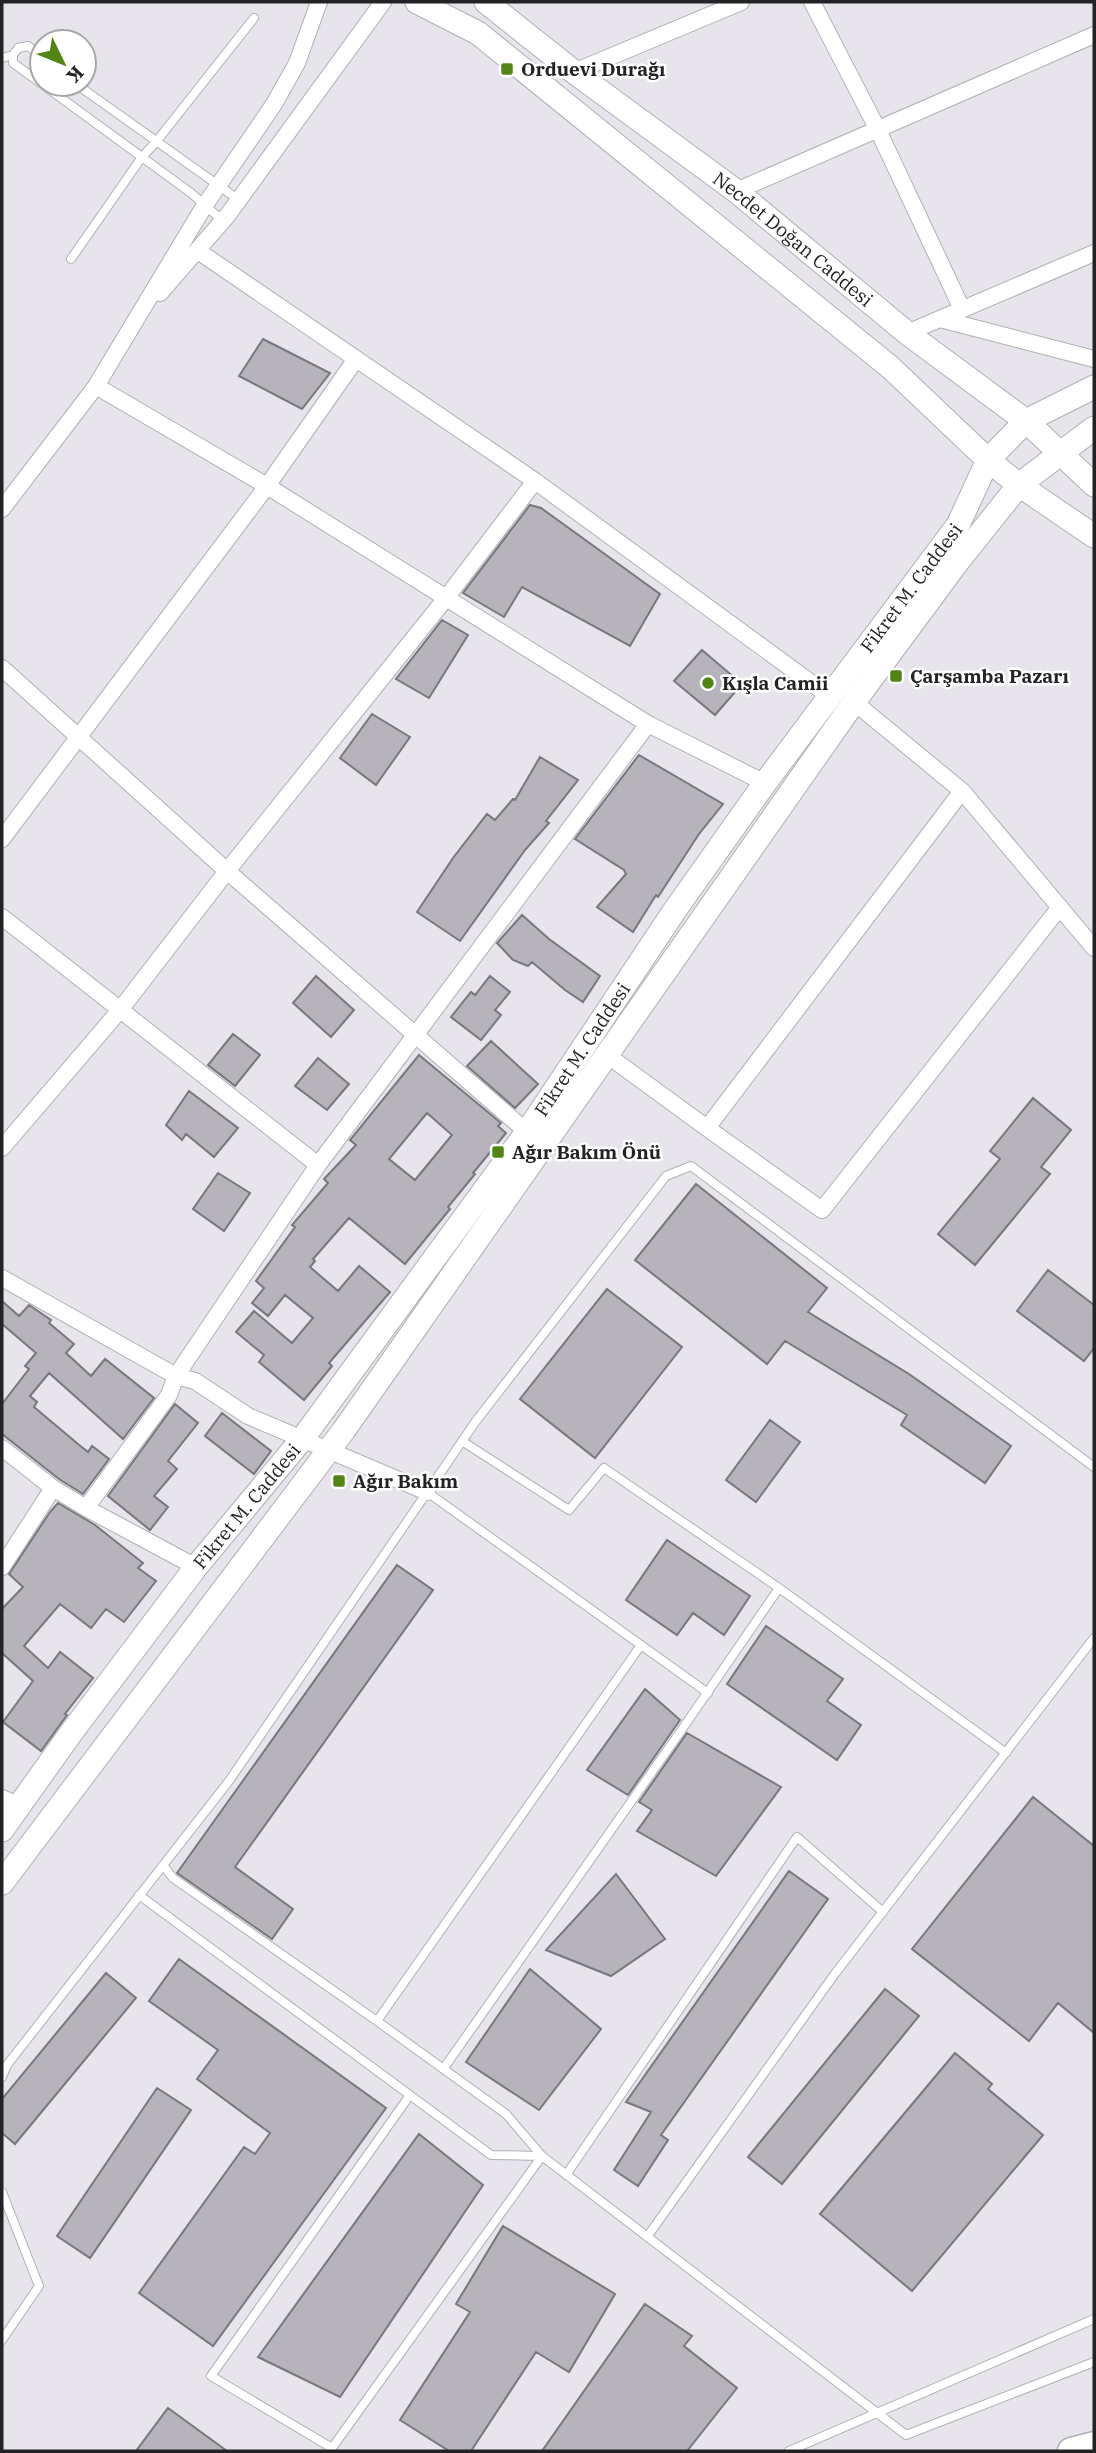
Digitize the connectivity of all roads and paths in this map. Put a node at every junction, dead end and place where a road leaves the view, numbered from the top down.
1 (319, 2) edge
2 (383, 2) edge
3 (417, 2) edge
4 (741, 2) edge
5 (812, 2) edge
6 (497, 4) edge
7 (254, 18) dead end
8 (1094, 35) edge
9 (28, 46) edge
10 (13, 55) junction
11 (2, 58) edge
12 (574, 72) junction
13 (28, 74) edge
14 (61, 98) edge
15 (95, 98) edge
16 (878, 130) junction
17 (156, 142) junction
18 (142, 157) junction
19 (218, 186) junction
20 (736, 191) junction
21 (239, 200) junction
22 (205, 205) junction
23 (223, 220) junction
24 (198, 251) junction
25 (1094, 253) edge
26 (71, 259) dead end
27 (962, 309) junction
28 (940, 319) junction
29 (135, 320) junction
30 (906, 333) junction
31 (356, 359) junction
32 (1094, 359) edge
33 (96, 386) junction
34 (1094, 387) edge
35 (1026, 421) junction
36 (1094, 428) edge
37 (1061, 453) junction
38 (988, 460) junction
39 (535, 481) junction
40 (1019, 485) junction
41 (1094, 485) edge
42 (267, 486) junction
43 (2, 509) edge
44 (1094, 536) edge
45 (446, 598) junction
46 (2, 668) edge
47 (829, 696) junction
48 (854, 702) junction
49 (648, 724) junction
50 (79, 737) junction
51 (765, 783) junction
52 (962, 791) junction
53 (2, 839) edge
54 (227, 871) junction
55 (1060, 907) junction
56 (2, 917) edge
57 (1094, 948) edge
58 (120, 1010) junction
59 (418, 1035) junction
60 (607, 1055) junction
61 (707, 1128) junction
62 (527, 1132) junction
63 (2, 1148) edge
64 (318, 1165) junction
65 (2, 1278) edge
66 (176, 1376) junction
67 (303, 1438) junction
68 (462, 1441) junction
69 (2, 1448) edge
70 (329, 1449) junction
71 (1094, 1467) edge
72 (53, 1488) junction
73 (427, 1492) junction
74 (86, 1508) junction
75 (2, 1567) edge
76 (196, 1567) junction
77 (779, 1588) junction
78 (1094, 1638) edge
79 (641, 1645) junction
80 (708, 1693) junction
81 (1006, 1753) junction
82 (11, 1802) edge
83 (2, 1830) edge
84 (163, 1865) junction
85 (2, 1883) edge
86 (139, 1895) junction
87 (883, 1912) junction
88 (377, 2021) junction
89 (443, 2068) junction
90 (2, 2077) edge
91 (410, 2095) junction
92 (542, 2156) junction
93 (566, 2175) junction
94 (2, 2192) edge
95 (648, 2237) junction
96 (1094, 2319) edge
97 (2, 2340) edge
98 (1094, 2362) edge
99 (877, 2413) junction
100 (1094, 2445) edge
101 (789, 2451) edge
102 (1071, 2451) edge

1 - 19 street
2 - 21 street
3 - 38 main road
4 - 12 street
5 - 16 street
6 - 12 main road, Necdet Doğan Caddesi
7 - 17 lane
8 - 16 street
9 - 10 lane
10 - 11 lane
10 - 13 lane
12 - 20 main road, Necdet Doğan Caddesi
14 - 18 lane
15 - 17 lane
16 - 20 street
16 - 27 street
17 - 18 lane
17 - 19 lane
18 - 22 lane
18 - 26 lane
19 - 21 lane
19 - 22 street
20 - 30 main road, Necdet Doğan Caddesi
21 - 23 street
22 - 23 lane
22 - 29 street
23 - 24 street
24 - 29 street
24 - 31 street
25 - 27 street
27 - 28 street
28 - 30 street
28 - 32 street
29 - 33 street
30 - 35 main road, Necdet Doğan Caddesi
31 - 39 street
31 - 42 street
33 - 42 street
33 - 43 street
34 - 35 main road, Fikret M. Caddesi
35 - 37 main road, Necdet Doğan Caddesi
35 - 38 main road, Fikret M. Caddesi
36 - 37 main road
37 - 40 main road
37 - 41 main road, Necdet Doğan Caddesi
38 - 40 main road
38 - 47 main road, Fikret M. Caddesi
39 - 45 street
39 - 47 street
40 - 44 main road
40 - 48 main road
42 - 45 street
42 - 50 street
45 - 49 street
45 - 54 street
46 - 50 street
47 - 51 main road, Fikret M. Caddesi
48 - 52 street
48 - 60 main road
49 - 51 street
49 - 59 street
50 - 53 street
50 - 54 street
51 - 62 main road, Fikret M. Caddesi
52 - 55 street
52 - 61 street
54 - 58 street
54 - 59 street
55 - 57 street
55 - 61 street
56 - 58 street
58 - 63 street
58 - 64 street
59 - 62 street
59 - 64 street
60 - 61 street
60 - 70 main road
62 - 67 main road, Fikret M. Caddesi
64 - 66 street
65 - 66 street
66 - 67 street
66 - 74 street
67 - 70 street
67 - 76 main road, Fikret M. Caddesi
68 - 71 lane
68 - 73 lane
68 - 77 lane
69 - 72 street
70 - 73 street
70 - 85 main road
72 - 74 street
72 - 75 street
73 - 79 lane
73 - 84 lane
74 - 76 street
76 - 82 main road, Fikret M. Caddesi
77 - 80 lane
77 - 81 lane
78 - 81 lane
79 - 80 lane
79 - 88 lane
80 - 89 lane
81 - 87 lane
82 - 83 main road, Fikret M. Caddesi
84 - 86 lane
84 - 88 lane
86 - 90 lane
86 - 91 lane
87 - 93 lane
87 - 95 lane
88 - 89 lane
89 - 92 lane
91 - 92 lane
91 - 92 lane
92 - 93 lane
93 - 95 lane
94 - 97 lane
95 - 99 lane
96 - 99 lane
98 - 99 lane
99 - 101 lane
100 - 102 main road

